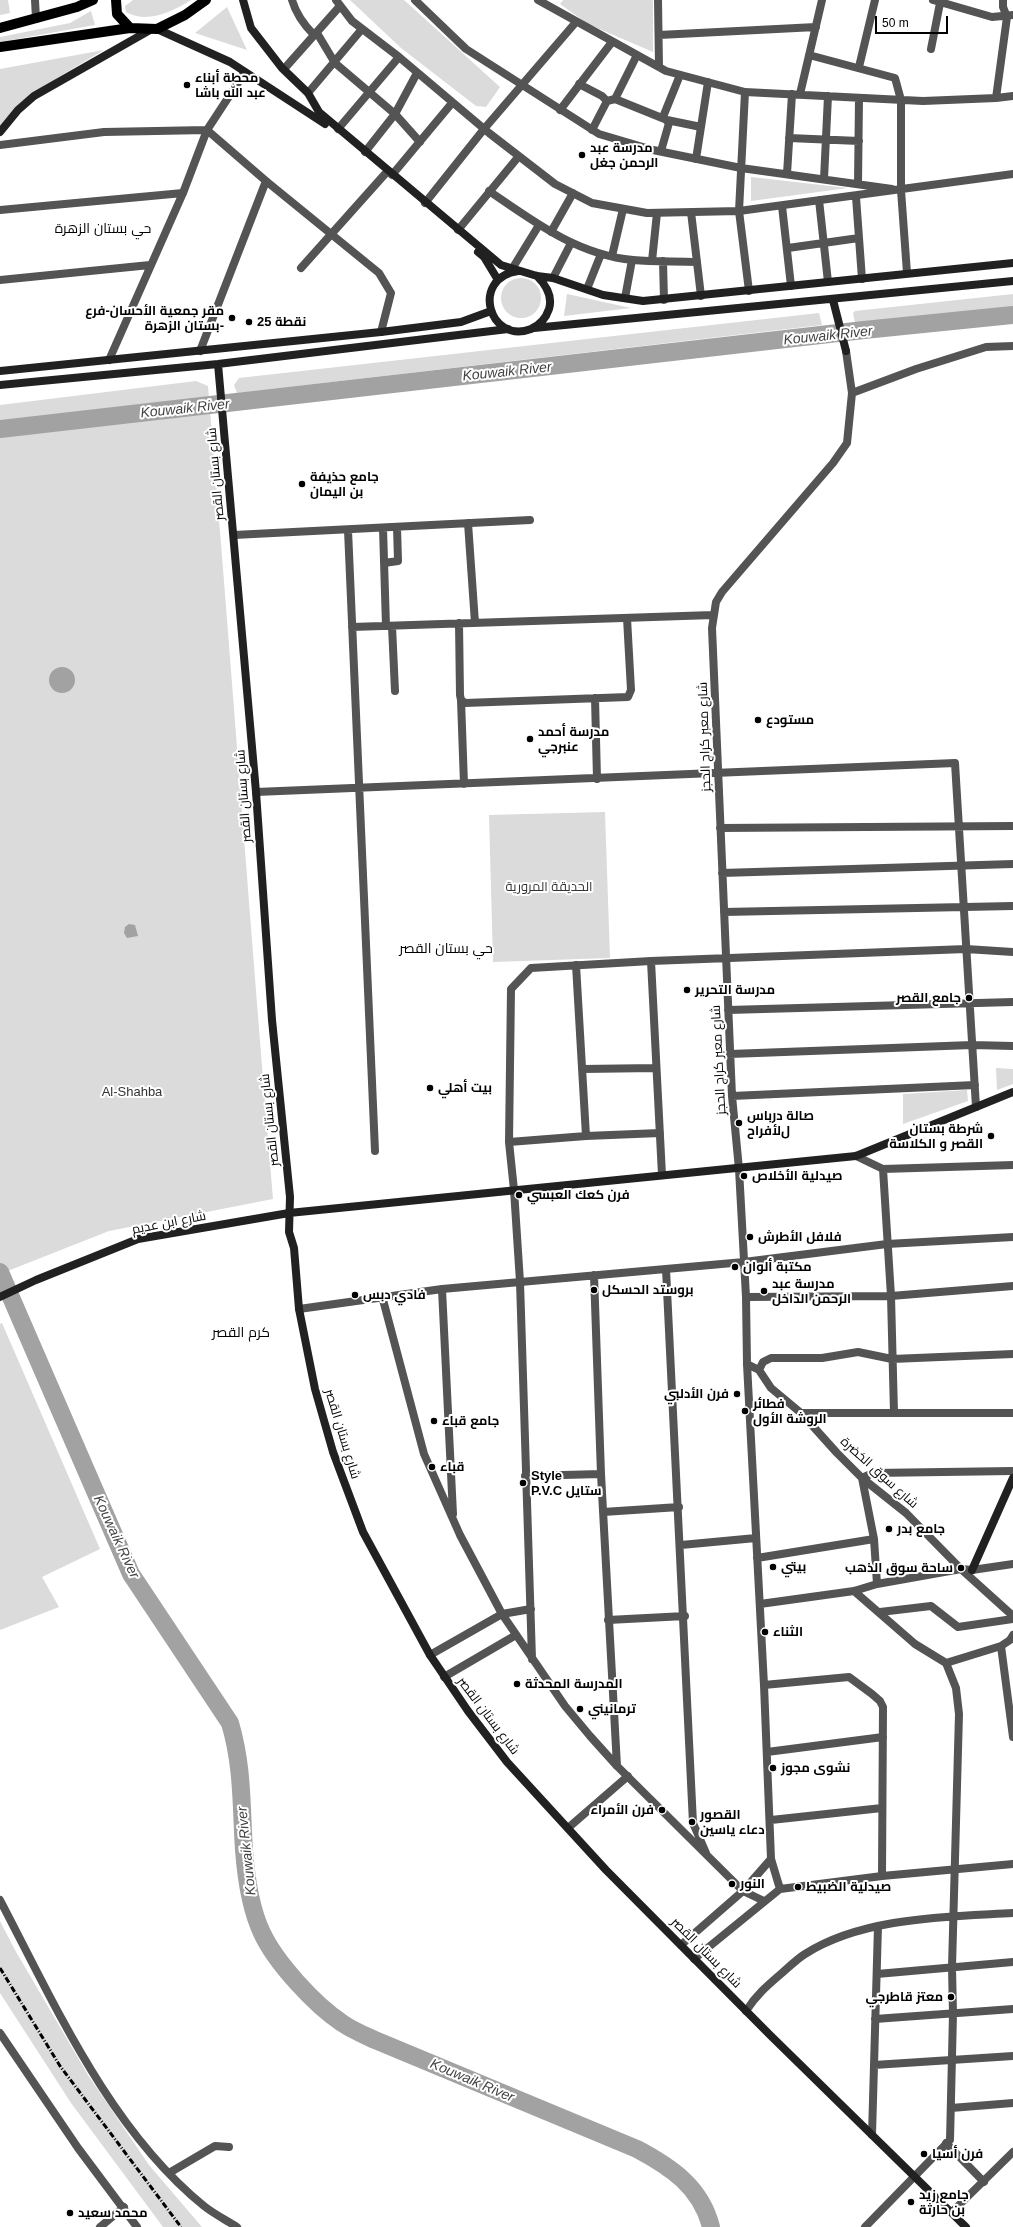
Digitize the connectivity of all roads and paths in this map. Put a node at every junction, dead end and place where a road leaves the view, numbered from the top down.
1 (35, 0) edge
2 (93, 0) edge
3 (116, 0) edge
4 (206, 0) edge
5 (243, 0) edge
6 (292, 0) edge
7 (415, 0) edge
8 (540, 0) edge
9 (658, 0) edge
10 (822, 0) edge
11 (875, 0) edge
12 (1003, 0) edge
13 (937, 2) edge
14 (338, 3) edge
15 (955, 4) edge
16 (1010, 16) edge
17 (36, 19) junction
18 (576, 22) junction
19 (816, 27) junction
20 (0, 28) edge
21 (130, 28) junction
22 (362, 29) junction
23 (154, 30) junction
24 (317, 33) junction
25 (659, 35) junction
26 (612, 42) junction
27 (0, 47) edge
28 (931, 49) dead end
29 (637, 55) junction
30 (809, 55) junction
31 (399, 57) junction
32 (335, 63) junction
33 (659, 67) junction
34 (859, 67) junction
35 (284, 70) junction
36 (245, 72) junction
37 (417, 73) junction
38 (680, 75) junction
39 (708, 82) junction
40 (579, 84) junction
41 (521, 86) junction
42 (371, 91) junction
43 (745, 92) junction
44 (308, 93) junction
45 (796, 94) junction
46 (828, 96) junction
47 (1013, 96) edge
48 (996, 98) junction
49 (859, 99) junction
50 (611, 100) junction
51 (901, 100) junction
52 (452, 104) junction
53 (560, 110) junction
54 (395, 114) junction
55 (667, 120) junction
56 (701, 127) junction
57 (338, 129) junction
58 (484, 129) junction
59 (207, 130) junction
60 (592, 130) junction
61 (0, 132) edge
62 (789, 138) junction
63 (826, 140) junction
64 (859, 141) junction
65 (420, 142) junction
66 (0, 145) edge
67 (661, 151) junction
68 (365, 152) junction
69 (519, 156) junction
70 (696, 158) junction
71 (741, 168) junction
72 (388, 174) junction
73 (787, 174) junction
74 (1013, 174) edge
75 (824, 179) junction
76 (266, 181) junction
77 (858, 184) junction
78 (901, 190) junction
79 (489, 191) junction
80 (183, 193) junction
81 (573, 193) junction
82 (856, 197) junction
83 (820, 200) junction
84 (425, 203) junction
85 (782, 206) junction
86 (623, 209) junction
87 (0, 210) edge
88 (739, 211) junction
89 (691, 212) junction
90 (657, 213) junction
91 (539, 225) junction
92 (458, 230) junction
93 (551, 232) junction
94 (332, 234) junction
95 (859, 238) junction
96 (571, 243) junction
97 (824, 244) junction
98 (788, 248) junction
99 (601, 254) junction
100 (612, 256) junction
101 (632, 260) junction
102 (652, 261) junction
103 (663, 261) junction
104 (696, 262) junction
105 (1013, 263) edge
106 (150, 265) junction
107 (301, 268) dead end
108 (515, 270) junction
109 (907, 272) junction
110 (537, 276) junction
111 (553, 278) junction
112 (0, 280) edge
113 (498, 280) junction
114 (862, 280) junction
115 (1013, 281) edge
116 (828, 282) junction
117 (791, 286) junction
118 (588, 289) junction
119 (749, 291) junction
120 (701, 296) junction
121 (625, 298) junction
122 (664, 300) junction
123 (833, 300) junction
124 (491, 310) junction
125 (534, 328) junction
126 (508, 329) junction
127 (381, 332) junction
128 (1013, 346) edge
129 (200, 351) junction
130 (846, 351) joint
131 (109, 360) junction
132 (218, 364) junction
133 (0, 371) edge
134 (0, 386) edge
135 (852, 393) junction
136 (530, 520) dead end
137 (468, 523) junction
138 (397, 527) junction
139 (383, 528) junction
140 (348, 530) junction
141 (234, 535) junction
142 (384, 563) junction
143 (713, 615) junction
144 (627, 618) junction
145 (475, 623) junction
146 (459, 624) junction
147 (389, 626) junction
148 (352, 627) junction
149 (395, 691) dead end
150 (595, 698) junction
151 (461, 700) junction
152 (718, 774) junction
153 (597, 779) junction
154 (464, 784) junction
155 (360, 788) junction
156 (256, 792) junction
157 (959, 825) junction
158 (1013, 826) edge
159 (720, 828) junction
160 (961, 864) junction
161 (1013, 864) edge
162 (722, 873) junction
163 (1013, 906) edge
164 (964, 907) junction
165 (724, 912) junction
166 (966, 949) junction
167 (1013, 952) edge
168 (726, 959) junction
169 (651, 961) junction
170 (576, 965) junction
171 (1013, 1002) edge
172 (970, 1004) junction
173 (728, 1010) junction
174 (972, 1045) junction
175 (1013, 1046) edge
176 (730, 1054) junction
177 (656, 1068) junction
178 (582, 1069) junction
179 (975, 1085) junction
180 (1013, 1092) edge
181 (732, 1096) junction
182 (976, 1107) junction
183 (660, 1133) junction
184 (586, 1136) junction
185 (509, 1142) junction
186 (375, 1151) dead end
187 (856, 1156) junction
188 (1013, 1165) edge
189 (739, 1169) junction
190 (883, 1169) junction
191 (662, 1175) junction
192 (514, 1190) junction
193 (289, 1213) junction
194 (1013, 1237) edge
195 (887, 1244) junction
196 (744, 1262) junction
197 (666, 1269) junction
198 (594, 1275) junction
199 (520, 1282) junction
200 (1013, 1286) edge
201 (442, 1289) junction
202 (382, 1296) junction
203 (891, 1296) junction
204 (0, 1297) edge
205 (746, 1297) junction
206 (299, 1309) junction
207 (1013, 1354) edge
208 (892, 1359) junction
209 (747, 1364) junction
210 (759, 1370) junction
211 (894, 1412) junction
212 (801, 1413) junction
213 (1013, 1413) edge
214 (1013, 1470) edge
215 (601, 1474) junction
216 (525, 1476) junction
217 (862, 1478) junction
218 (1013, 1478) edge
219 (679, 1507) junction
220 (604, 1512) junction
221 (453, 1521) junction
222 (756, 1538) junction
223 (874, 1539) junction
224 (681, 1545) junction
225 (757, 1558) junction
226 (1013, 1564) edge
227 (961, 1569) junction
228 (972, 1570) junction
229 (877, 1584) junction
230 (854, 1591) junction
231 (760, 1604) junction
232 (531, 1609) junction
233 (880, 1612) junction
234 (502, 1614) junction
235 (685, 1616) junction
236 (1013, 1616) edge
237 (1013, 1619) edge
238 (608, 1620) junction
239 (516, 1635) junction
240 (1013, 1635) edge
241 (1001, 1646) junction
242 (430, 1655) junction
243 (532, 1659) junction
244 (946, 1663) junction
245 (444, 1677) junction
246 (764, 1685) junction
247 (1013, 1732) edge
248 (884, 1737) junction
249 (767, 1752) junction
250 (617, 1766) junction
251 (628, 1776) junction
252 (882, 1808) junction
253 (770, 1820) junction
254 (568, 1828) junction
255 (708, 1858) junction
256 (771, 1858) junction
257 (1013, 1864) edge
258 (956, 1869) junction
259 (882, 1876) junction
260 (780, 1889) junction
261 (743, 1891) junction
262 (0, 1900) edge
263 (764, 1901) junction
264 (1013, 1913) edge
265 (954, 1917) junction
266 (878, 1926) junction
267 (681, 1945) junction
268 (694, 1959) junction
269 (1013, 1962) edge
270 (952, 1967) junction
271 (877, 1974) junction
272 (1013, 2009) edge
273 (746, 2011) junction
274 (953, 2014) junction
275 (875, 2019) junction
276 (0, 2034) edge
277 (1013, 2056) edge
278 (952, 2061) junction
279 (874, 2065) junction
280 (1013, 2103) edge
281 (951, 2108) junction
282 (872, 2135) junction
283 (946, 2143) junction
284 (230, 2147) dead end
285 (1013, 2154) edge
286 (169, 2173) junction
287 (914, 2175) junction
288 (984, 2182) junction
289 (124, 2207) junction
290 (952, 2212) junction
291 (100, 2227) edge
292 (137, 2227) edge
293 (237, 2227) edge
294 (865, 2227) edge
295 (966, 2227) edge

1 - 17 street
2 - 17 main road
3 - 21 main road
4 - 23 main road
5 - 35 main road
6 - 24 street
7 - 41 street
8 - 18 street
9 - 25 street
10 - 19 street
11 - 34 street
12 - 16 street
13 - 15 street
13 - 28 street
14 - 22 street
14 - 24 street
15 - 16 street
16 - 48 street
17 - 20 main road
18 - 26 street
18 - 41 street
19 - 25 street
19 - 30 street
21 - 23 main road
21 - 27 main road
22 - 31 street
22 - 32 street
23 - 36 main road
23 - 61 main road
24 - 32 street
24 - 35 street
25 - 33 street
26 - 29 street
26 - 40 street
29 - 33 street
29 - 50 street
30 - 34 street
30 - 45 street
31 - 37 street
31 - 42 street
32 - 42 street
32 - 44 street
33 - 38 street
34 - 51 street
35 - 44 main road
36 - 59 street
36 - 72 main road
37 - 52 street
37 - 54 street
38 - 39 street
38 - 55 street
39 - 43 street
39 - 56 street
40 - 50 street
40 - 53 street
41 - 53 street
41 - 58 street
42 - 54 street
42 - 57 street
43 - 45 street
43 - 71 street
44 - 57 main road
45 - 46 street
45 - 62 street
46 - 49 street
46 - 63 street
47 - 48 street
48 - 51 street
49 - 51 street
49 - 64 street
50 - 55 street
50 - 60 street
51 - 78 street
52 - 58 street
52 - 65 street
53 - 60 street
54 - 65 street
54 - 68 street
55 - 56 street
55 - 67 street
56 - 70 street
57 - 68 main road
58 - 69 street
58 - 84 street
59 - 66 street
59 - 76 street
59 - 80 street
60 - 67 street
62 - 63 street
62 - 73 street
63 - 64 street
63 - 75 street
64 - 77 street
65 - 72 street
67 - 70 street
68 - 72 main road
69 - 79 street
69 - 81 street
70 - 71 street
71 - 73 street
71 - 88 street
72 - 84 main road
72 - 94 street
72 - 113 main road
73 - 75 street
74 - 78 street
75 - 77 street
76 - 94 street
76 - 129 street
77 - 78 street
78 - 82 street
78 - 109 street
79 - 91 street
79 - 92 street
80 - 87 street
80 - 106 street
81 - 86 street
81 - 93 street
82 - 83 street
82 - 95 street
83 - 85 street
83 - 97 street
84 - 92 main road
85 - 88 street
85 - 98 street
86 - 90 street
86 - 100 street
88 - 89 street
88 - 119 street
89 - 90 street
89 - 104 street
90 - 102 street
91 - 93 street
91 - 108 street
92 - 108 main road
93 - 96 street
94 - 107 street
94 - 127 street
95 - 97 street
95 - 114 street
96 - 99 street
96 - 111 street
97 - 98 street
97 - 116 street
98 - 117 street
99 - 100 street
99 - 118 street
100 - 101 street
101 - 102 street
101 - 121 street
102 - 103 street
103 - 104 street
103 - 122 street
104 - 120 street
105 - 109 main road
106 - 112 street
106 - 131 street
108 - 110 main road
108 - 113 main road
109 - 114 main road
110 - 111 main road
110 - 125 main road
111 - 118 main road
113 - 124 main road
114 - 116 main road
115 - 123 main road
116 - 117 main road
117 - 119 main road
118 - 121 main road
119 - 120 main road
120 - 122 main road
121 - 122 main road
123 - 125 main road
123 - 130 main road
124 - 126 main road
124 - 127 main road
125 - 126 main road
126 - 132 main road
127 - 129 main road
128 - 135 street
129 - 131 main road
130 - 135 street, شارع معبر كراج الحجز
131 - 133 main road
132 - 134 main road
132 - 141 main road, شارع بستان القصر
135 - 143 street, شارع معبر كراج الحجز
136 - 137 street
137 - 138 street
137 - 145 street
138 - 139 street
138 - 142 street
139 - 140 street
139 - 142 street
140 - 141 street
140 - 148 street
141 - 156 main road, شارع بستان القصر
142 - 147 street
143 - 144 street
143 - 152 street, شارع معبر كراج الحجز
144 - 145 street
144 - 150 street
145 - 146 street
146 - 147 street
146 - 151 street
147 - 148 street
147 - 149 street
148 - 155 street
150 - 151 street
150 - 153 street
151 - 154 street
152 - 153 street
152 - 157 street
152 - 159 street, شارع معبر كراج الحجز
153 - 154 street
154 - 155 street
155 - 156 street
155 - 186 street
156 - 193 main road, شارع بستان القصر
157 - 158 street
157 - 159 street
157 - 160 street
159 - 162 street, شارع معبر كراج الحجز
160 - 161 street
160 - 162 street
160 - 164 street
162 - 165 street, شارع معبر كراج الحجز
163 - 164 street
164 - 165 street
164 - 166 street
165 - 168 street, شارع معبر كراج الحجز
166 - 167 street
166 - 168 street
166 - 172 street
168 - 169 street
168 - 173 street, شارع معبر كراج الحجز
169 - 170 street
169 - 177 street
170 - 178 street
170 - 185 street
171 - 172 street
172 - 173 street
172 - 174 street
173 - 176 street, شارع معبر كراج الحجز
174 - 175 street
174 - 176 street
174 - 179 street
176 - 181 street, شارع معبر كراج الحجز
177 - 178 street
177 - 183 street
178 - 184 street
179 - 181 street
179 - 182 street
180 - 182 main road, شارع ابن عديم
181 - 189 street, شارع معبر كراج الحجز
182 - 187 main road, شارع ابن عديم
183 - 184 street
183 - 191 street
184 - 185 street
185 - 192 street
187 - 189 main road, شارع ابن عديم
187 - 190 street
188 - 190 street
189 - 191 main road, شارع ابن عديم
189 - 196 street, شارع معبر كراج الحجز
190 - 195 street
191 - 192 main road, شارع ابن عديم
192 - 193 main road, شارع ابن عديم
192 - 199 street
193 - 204 main road, شارع ابن عديم
193 - 206 main road, شارع بستان القصر
194 - 195 street
195 - 196 street
195 - 203 street
196 - 197 street
196 - 205 street, شارع معبر كراج الحجز
197 - 198 street
197 - 219 street
198 - 199 street
198 - 215 street
199 - 201 street
199 - 216 street
200 - 203 street
201 - 202 street
201 - 221 street
202 - 206 street
202 - 221 street
203 - 205 street
203 - 208 street
205 - 209 street, شارع معبر كراج الحجز
206 - 242 main road, شارع بستان القصر
207 - 208 street
208 - 210 street
208 - 211 street
209 - 210 street, شارع سوق الخضرة
209 - 222 street, شارع معبر كراج الحجز
210 - 212 street, شارع سوق الخضرة
211 - 212 street
211 - 213 street
212 - 217 street, شارع سوق الخضرة
214 - 217 street
215 - 216 street
215 - 220 street
216 - 232 street
217 - 223 street
217 - 227 street, شارع سوق الخضرة
218 - 228 main road
219 - 220 street
219 - 224 street
220 - 238 street
221 - 234 street
222 - 224 street
222 - 225 street, شارع معبر كراج الحجز
223 - 225 street
223 - 229 street
224 - 235 street
225 - 231 street, شارع معبر كراج الحجز
226 - 228 street
227 - 228 street
227 - 229 street
227 - 236 street, شارع سوق الخضرة
229 - 230 street
230 - 231 street
230 - 233 street
231 - 246 street, شارع معبر كراج الحجز
232 - 234 street
232 - 243 street
233 - 237 street
233 - 244 street
234 - 239 street
234 - 242 street
235 - 238 street
235 - 255 street
238 - 250 street
239 - 243 street
239 - 245 street
240 - 241 street
241 - 244 street
241 - 247 street
242 - 245 main road, شارع بستان القصر
243 - 250 street
244 - 258 street
245 - 254 main road, شارع بستان القصر
246 - 248 street
246 - 249 street, شارع معبر كراج الحجز
248 - 249 street
248 - 252 street
249 - 253 street, شارع معبر كراج الحجز
250 - 251 street
251 - 254 street
251 - 255 street
252 - 253 street
252 - 259 street
253 - 256 street, شارع معبر كراج الحجز
254 - 267 main road, شارع بستان القصر
255 - 261 street
256 - 260 street, شارع معبر كراج الحجز
256 - 261 street
257 - 258 street
258 - 259 street
258 - 265 street
259 - 260 street
260 - 263 street
261 - 263 street
261 - 267 street
262 - 286 street
263 - 268 street
264 - 265 street
265 - 266 street
265 - 270 street
266 - 271 street
266 - 273 street
267 - 268 main road, شارع بستان القصر
268 - 273 main road, شارع بستان القصر
269 - 270 street
270 - 271 street
270 - 274 street
271 - 275 street
272 - 274 street
273 - 282 main road, شارع بستان القصر
274 - 275 street
274 - 278 street
275 - 279 street
276 - 289 street
277 - 278 street
278 - 279 street
278 - 281 street
279 - 282 street
280 - 281 street
281 - 283 street
282 - 287 main road, شارع بستان القصر
283 - 287 street
283 - 288 street
284 - 286 street
285 - 288 street
286 - 293 street
287 - 290 main road, شارع بستان القصر
287 - 294 street
288 - 290 street
289 - 291 street
289 - 292 street
290 - 295 main road, شارع بستان القصر

